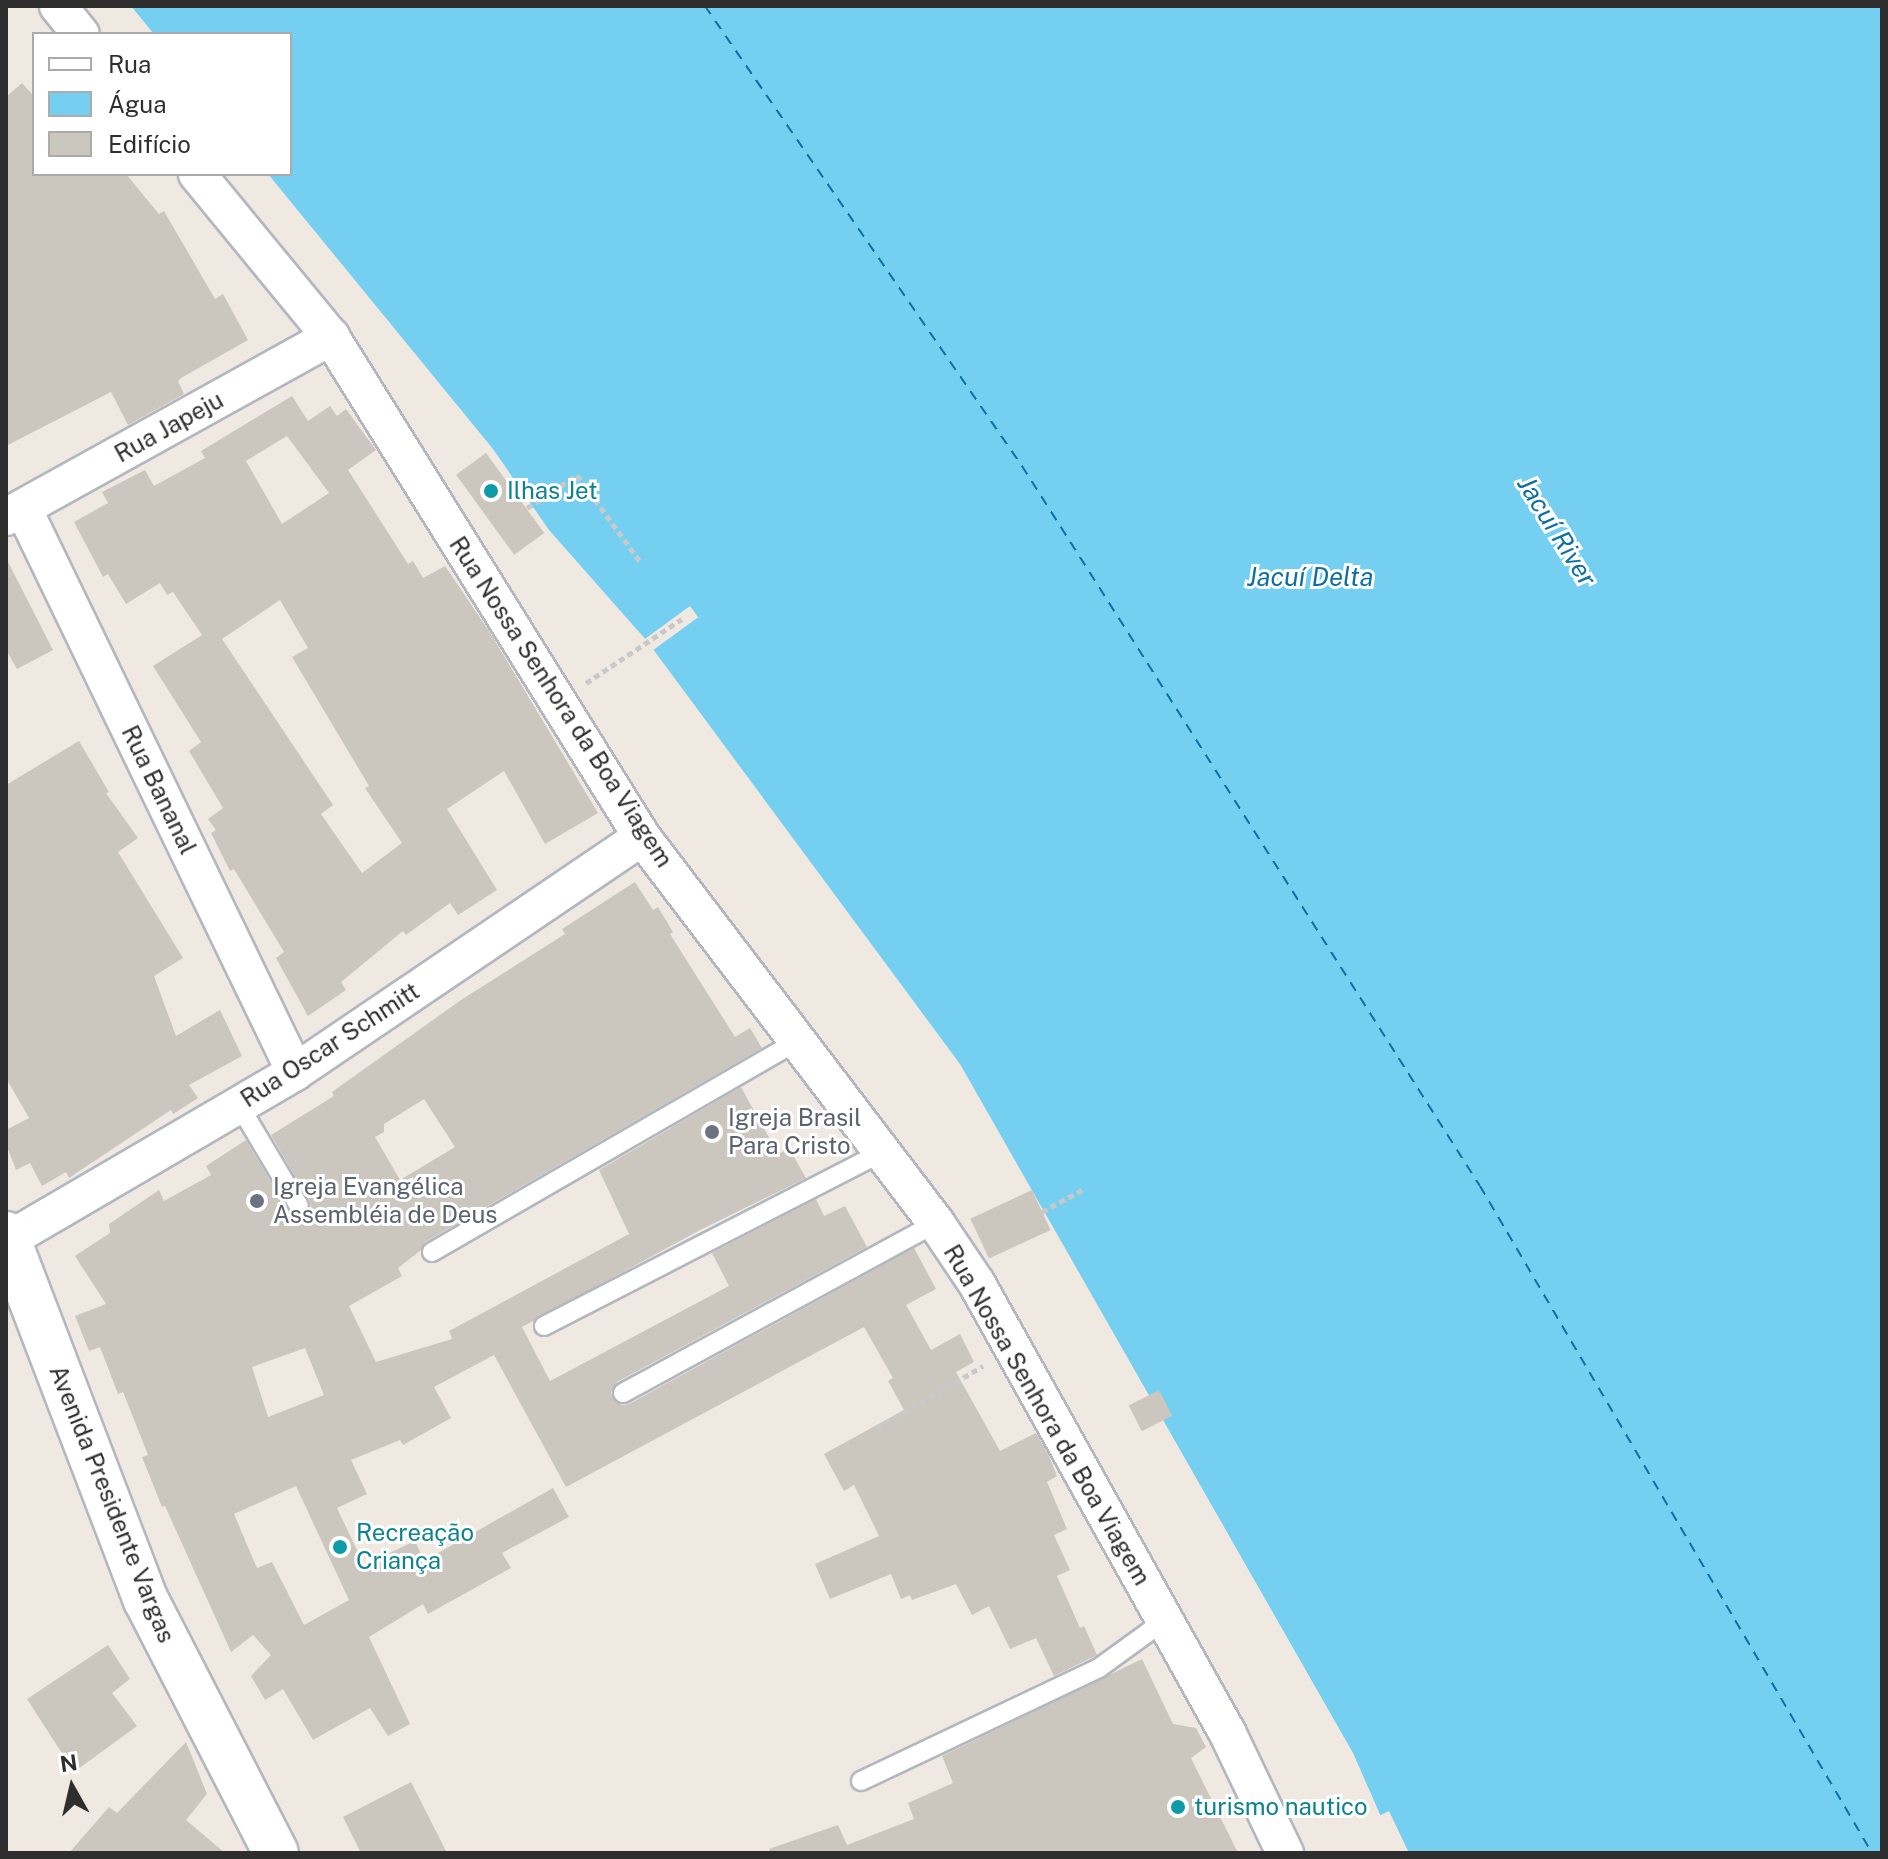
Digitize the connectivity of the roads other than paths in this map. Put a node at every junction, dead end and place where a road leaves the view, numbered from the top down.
1 (58, 6) edge
2 (79, 32) edge
3 (199, 176) edge
4 (331, 337) junction
5 (14, 512) edge
6 (642, 837) junction
7 (797, 1041) junction
8 (295, 1072) junction
9 (239, 1105) junction
10 (882, 1152) junction
11 (299, 1206) dead end
12 (936, 1223) junction
13 (7, 1237) edge
14 (432, 1252) dead end
15 (544, 1326) dead end
16 (623, 1393) dead end
17 (1164, 1621) junction
18 (861, 1781) dead end
19 (276, 1853) edge
20 (1285, 1853) edge

1 - 2 street
3 - 4 street, Rua Nossa Senhora da Boa Viagem
4 - 5 street, Rua Japeju
4 - 6 street, Rua Nossa Senhora da Boa Viagem
5 - 8 street, Rua Bananal
6 - 7 street, Rua Nossa Senhora da Boa Viagem
6 - 8 street, Rua Oscar Schmitt
7 - 10 street, Rua Nossa Senhora da Boa Viagem
7 - 14 lane
8 - 9 street, Rua Oscar Schmitt
9 - 11 lane
9 - 13 street, Rua Oscar Schmitt
10 - 12 street, Rua Nossa Senhora da Boa Viagem
10 - 15 lane
12 - 16 lane
12 - 17 street, Rua Nossa Senhora da Boa Viagem
13 - 19 street, Avenida Presidente Vargas
17 - 18 lane
17 - 20 street, Rua Nossa Senhora da Boa Viagem

